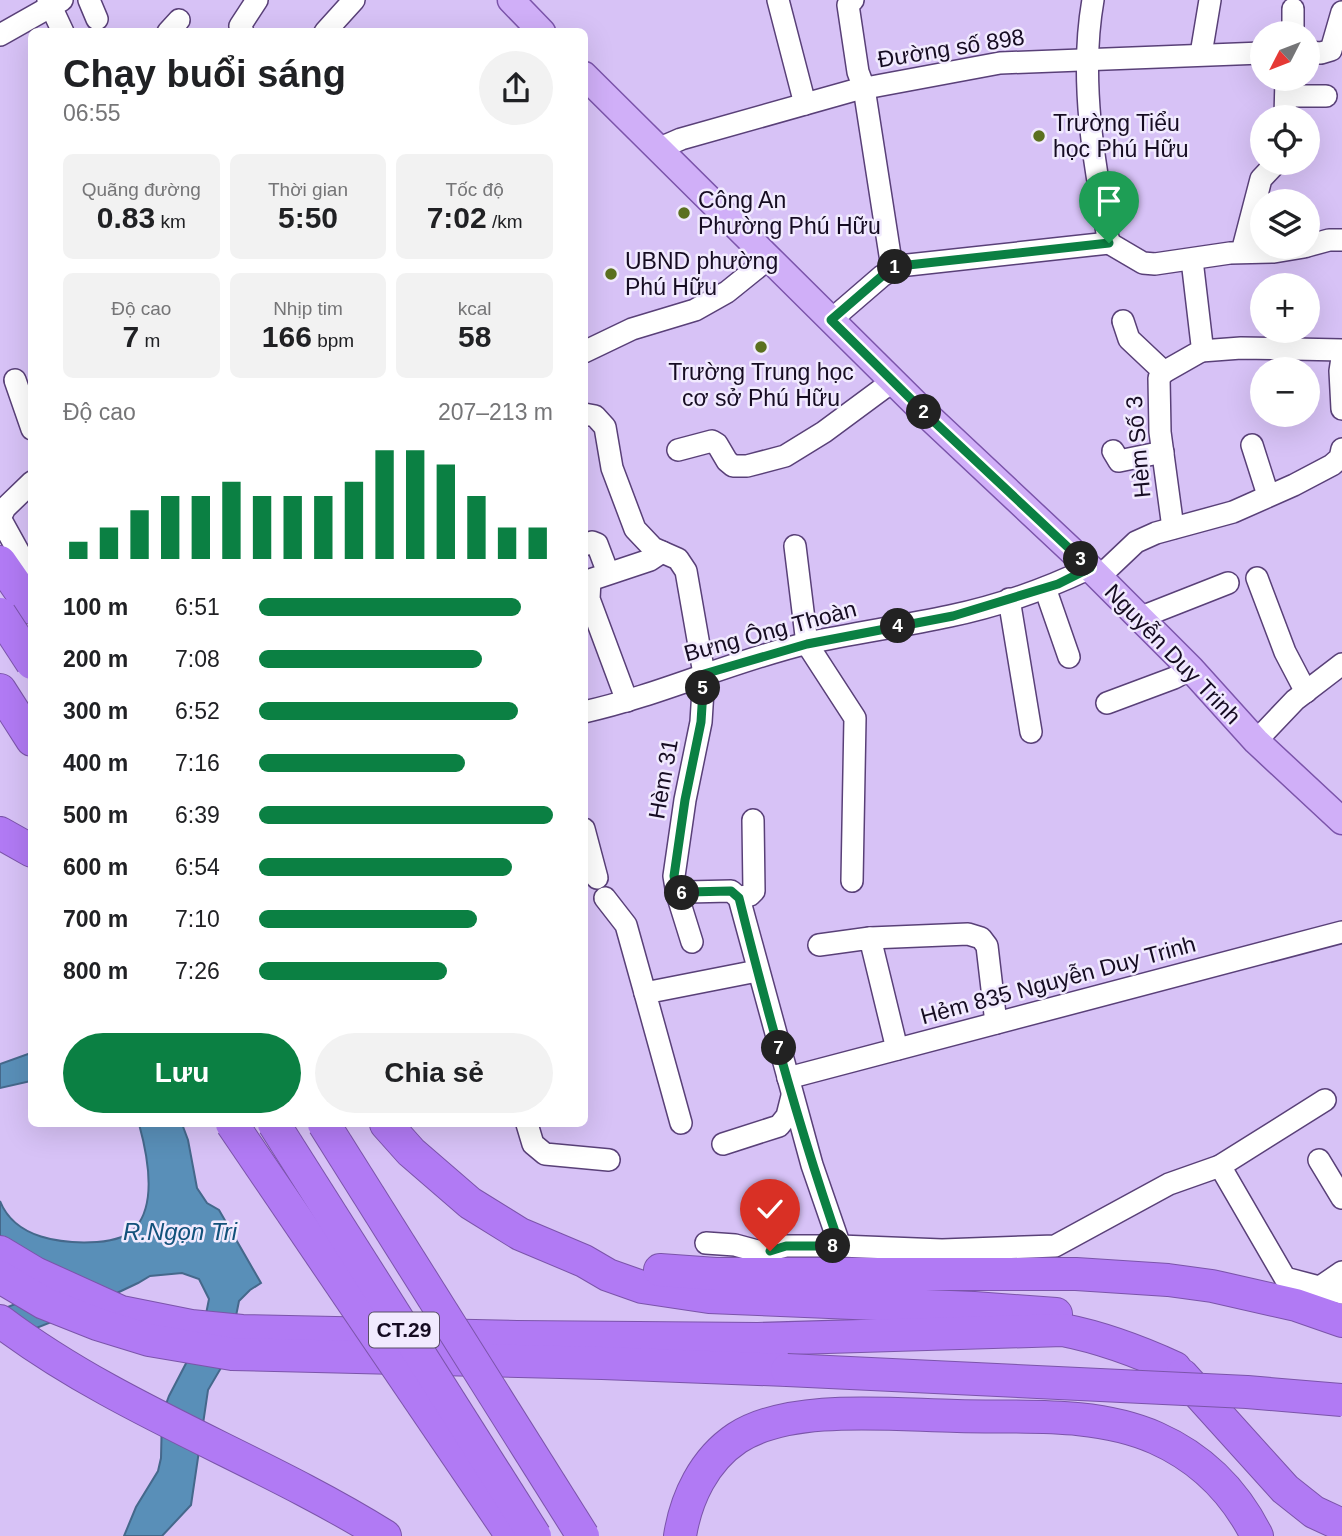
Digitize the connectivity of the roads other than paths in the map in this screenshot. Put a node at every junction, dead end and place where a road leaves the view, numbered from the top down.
1 (257, 0) edge
2 (354, 0) edge
3 (511, 0) edge
4 (778, 0) edge
5 (853, 0) edge
6 (1093, 0) edge
7 (1210, 0) edge
8 (54, 2) edge
9 (1293, 9) dead end
10 (1342, 12) edge
11 (1293, 21) edge
12 (61, 28) edge
13 (241, 28) edge
14 (329, 28) edge
15 (538, 28) edge
16 (0, 35) edge
17 (1250, 53) edge
18 (1320, 53) edge
19 (1201, 54) junction
20 (1089, 58) junction
21 (588, 79) edge
22 (864, 88) junction
23 (1303, 91) edge
24 (1325, 96) dead end
25 (805, 104) junction
26 (658, 149) junction
27 (1265, 175) edge
28 (1342, 240) edge
29 (1320, 242) edge
30 (1109, 243) junction
31 (1242, 252) junction
32 (1250, 252) edge
33 (768, 259) junction
34 (1192, 260) junction
35 (892, 268) junction
36 (831, 320) junction
37 (1123, 321) dead end
38 (588, 350) edge
39 (1342, 350) edge
40 (1201, 351) junction
41 (1342, 358) edge
42 (1164, 372) junction
43 (15, 380) dead end
44 (893, 381) junction
45 (1342, 410) edge
46 (588, 415) edge
47 (28, 417) edge
48 (1252, 445) dead end
49 (678, 450) dead end
50 (1113, 451) dead end
51 (1163, 452) junction
52 (1342, 454) edge
53 (28, 486) edge
54 (1268, 495) junction
55 (0, 518) edge
56 (1173, 528) junction
57 (588, 544) edge
58 (795, 546) dead end
59 (662, 552) junction
60 (0, 562) edge
61 (28, 569) edge
62 (608, 573) junction
63 (1094, 573) junction
64 (1257, 578) dead end
65 (1228, 583) dead end
66 (1045, 588) junction
67 (1009, 599) junction
68 (28, 602) edge
69 (0, 614) edge
70 (1139, 618) junction
71 (28, 622) edge
72 (0, 629) edge
73 (807, 644) junction
74 (28, 657) edge
75 (1069, 657) dead end
76 (1342, 664) edge
77 (1191, 669) junction
78 (704, 674) junction
79 (0, 690) edge
80 (1306, 692) junction
81 (627, 701) junction
82 (1107, 703) dead end
83 (588, 711) edge
84 (1031, 732) dead end
85 (28, 734) edge
86 (1256, 741) junction
87 (753, 820) dead end
88 (1342, 821) edge
89 (0, 833) edge
90 (588, 843) edge
91 (28, 849) edge
92 (852, 881) dead end
93 (677, 894) junction
94 (739, 898) junction
95 (1342, 932) edge
96 (870, 937) junction
97 (692, 942) dead end
98 (820, 945) dead end
99 (757, 971) junction
100 (645, 993) junction
101 (996, 1023) junction
102 (897, 1049) junction
103 (790, 1087) junction
104 (1325, 1100) dead end
105 (681, 1123) dead end
106 (234, 1127) edge
107 (276, 1127) edge
108 (326, 1127) edge
109 (389, 1127) edge
110 (528, 1127) edge
111 (723, 1144) dead end
112 (609, 1160) dead end
113 (1319, 1160) dead end
114 (1220, 1166) junction
115 (1342, 1198) edge
116 (706, 1243) dead end
117 (840, 1246) junction
118 (0, 1251) edge
119 (584, 1261) junction
120 (1342, 1272) edge
121 (0, 1277) edge
122 (1320, 1287) junction
123 (1342, 1293) edge
124 (0, 1321) edge
125 (1342, 1321) edge
126 (189, 1337) junction
127 (237, 1343) junction
128 (1175, 1368) junction
129 (1342, 1400) edge
130 (1342, 1525) edge
131 (385, 1536) edge
132 (512, 1536) edge
133 (535, 1536) edge
134 (583, 1536) edge
135 (680, 1536) edge
136 (1256, 1536) edge

1 - 13 street
2 - 14 street
3 - 15 main road
4 - 25 street
5 - 22 street
6 - 20 street
7 - 19 street
8 - 12 street
8 - 16 street
9 - 11 street
10 - 18 street
17 - 19 street, Đường số 898
19 - 20 street, Đường số 898
20 - 22 street, Đường số 898
20 - 30 street
21 - 26 main road, Nguyễn Duy Trinh
22 - 25 street, Đường số 898
22 - 35 street
23 - 24 street
25 - 26 street, Đường số 898
26 - 33 main road, Nguyễn Duy Trinh
27 - 31 street
28 - 29 street
30 - 34 street
30 - 35 street
31 - 32 street
31 - 34 street
33 - 36 main road, Nguyễn Duy Trinh
33 - 38 street
34 - 40 street
35 - 36 street
36 - 44 main road, Nguyễn Duy Trinh
37 - 42 street
39 - 40 street
40 - 42 street, Hèm Số 3
41 - 45 street
42 - 51 street, Hèm Số 3
43 - 47 street
44 - 49 street
44 - 63 main road, Nguyễn Duy Trinh
46 - 59 street, Hèm 31
48 - 54 street
50 - 51 street
51 - 56 street, Hèm Số 3
52 - 54 street, Bưng Ông Thoàn
53 - 55 street
54 - 56 street, Bưng Ông Thoàn
55 - 61 street
56 - 63 street, Bưng Ông Thoàn
57 - 62 street
58 - 73 street
59 - 62 street
59 - 78 street, Hèm 31
60 - 68 highway
62 - 81 street
63 - 66 street, Bưng Ông Thoàn
63 - 70 main road, Nguyễn Duy Trinh
64 - 80 street
65 - 70 street
66 - 67 street, Bưng Ông Thoàn
66 - 75 street
67 - 73 street, Bưng Ông Thoàn
67 - 84 street
69 - 74 highway, bridge
70 - 77 main road, Nguyễn Duy Trinh
71 - 72 street
73 - 78 street, Bưng Ông Thoàn
73 - 92 street
76 - 80 street
77 - 82 street
77 - 86 main road, Nguyễn Duy Trinh
78 - 81 street, Bưng Ông Thoàn
78 - 93 street, Hèm 31
79 - 85 highway
80 - 86 street
81 - 83 street, Bưng Ông Thoàn
86 - 88 main road, Nguyễn Duy Trinh
87 - 94 street
89 - 91 highway
90 - 100 street
93 - 94 street
93 - 97 street, Hèm 31
94 - 99 street
95 - 101 street, Hẻm 835 Nguyễn Duy Trinh
96 - 98 street
96 - 101 street
96 - 102 street
99 - 100 street
99 - 103 street
100 - 105 street
101 - 102 street, Hẻm 835 Nguyễn Duy Trinh
102 - 103 street, Hẻm 835 Nguyễn Duy Trinh
103 - 111 street
103 - 117 street
104 - 114 street
106 - 132 highway, bridge
107 - 133 highway, CT.29, bridge
108 - 134 highway, CT.29, bridge
109 - 119 highway
110 - 112 street
113 - 115 street
114 - 117 street
114 - 122 street
116 - 117 street
118 - 126 highway
119 - 125 highway
119 - 128 highway
120 - 122 street
121 - 126 highway
122 - 123 street
124 - 131 highway
126 - 127 highway
127 - 128 highway
127 - 129 highway, bridge
128 - 130 highway
135 - 136 highway

